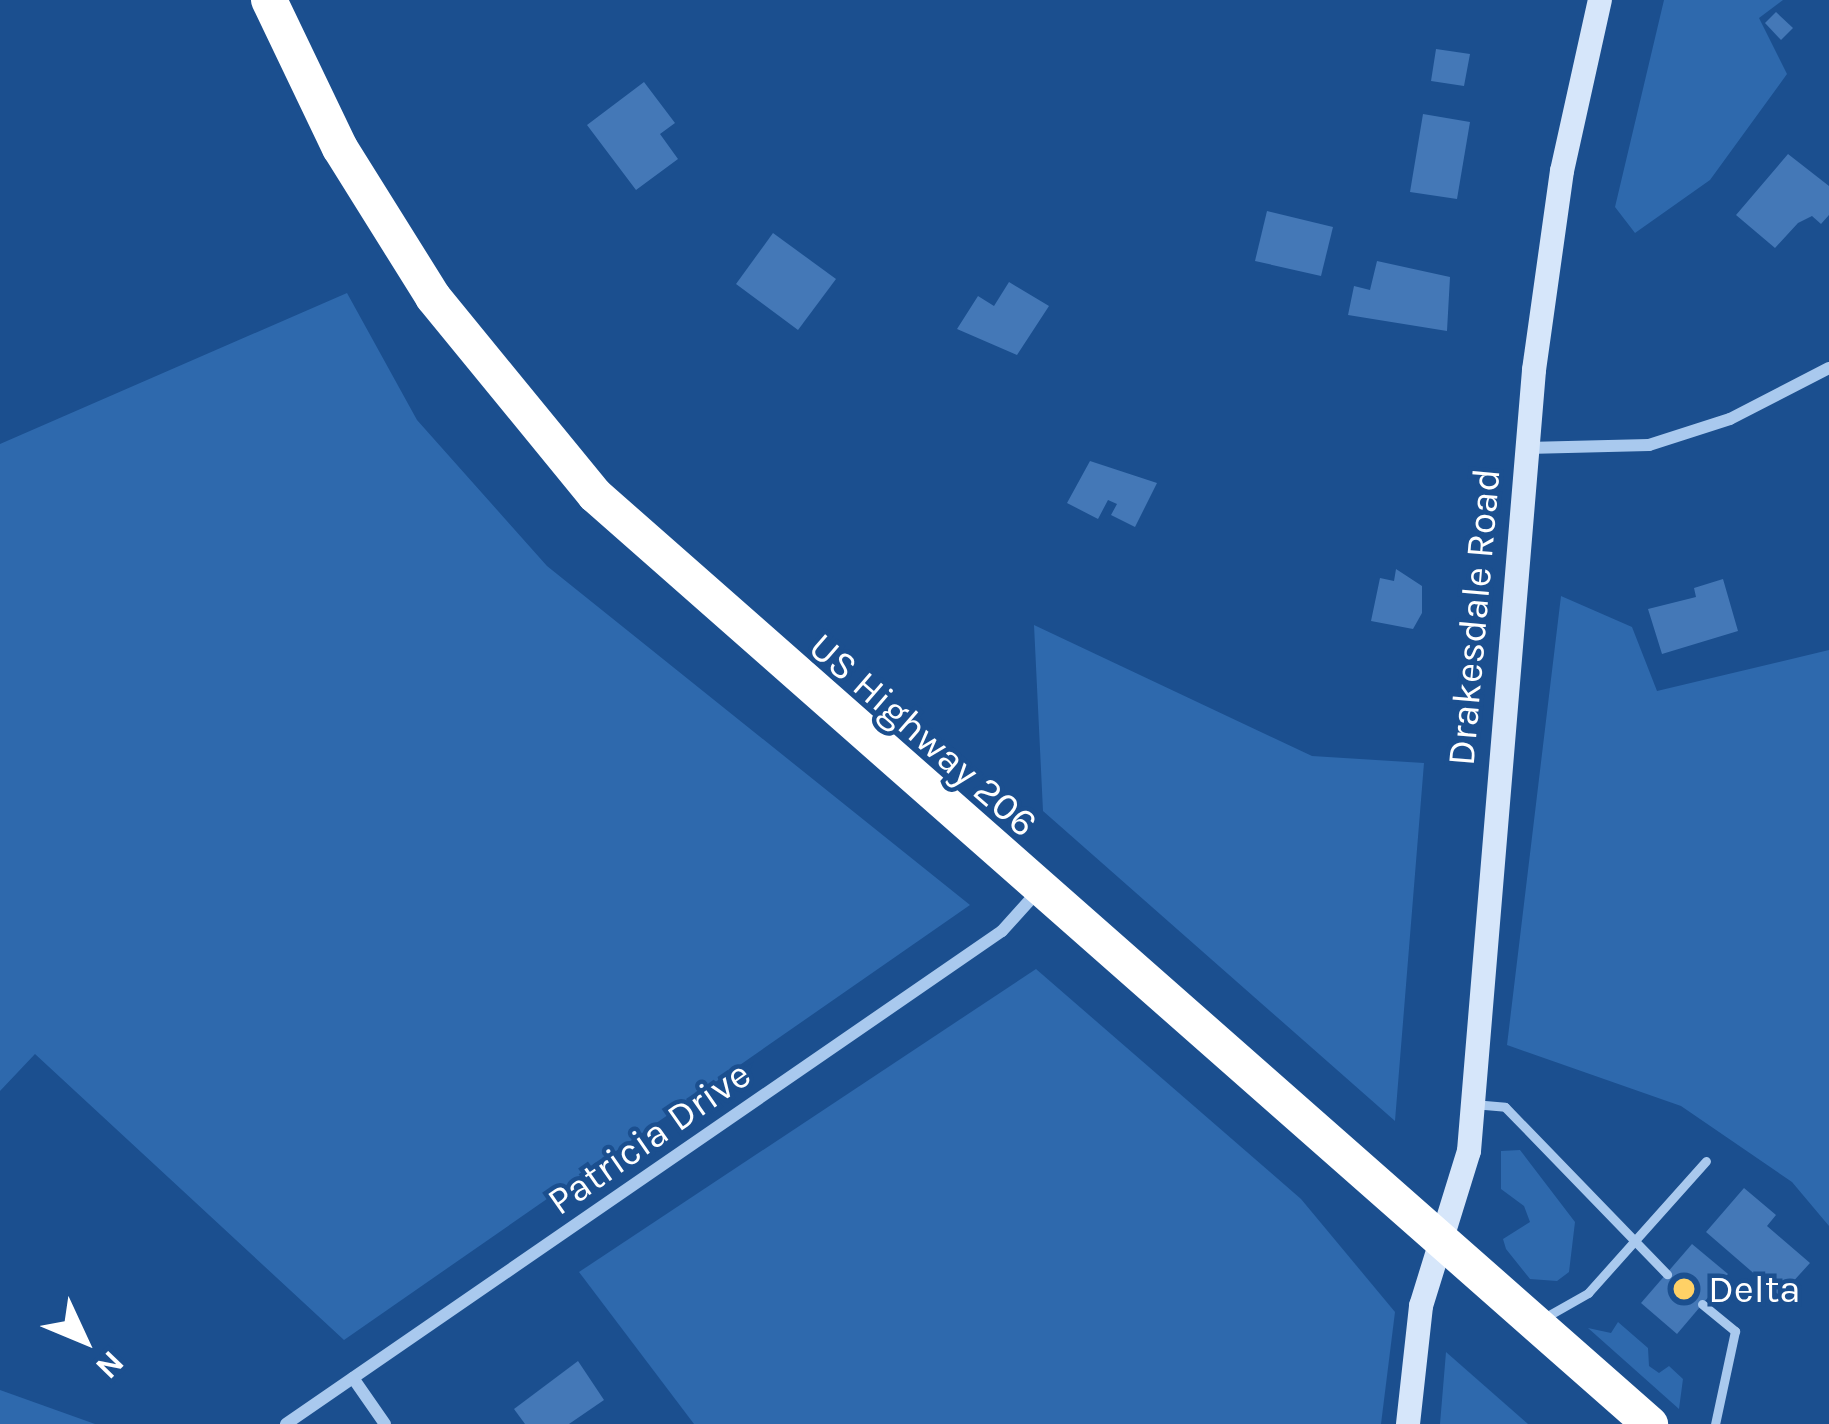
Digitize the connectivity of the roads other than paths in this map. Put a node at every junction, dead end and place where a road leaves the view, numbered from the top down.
1 (269, 0) edge
2 (1600, 0) edge
3 (1829, 368) edge
4 (1526, 448) junction
5 (1038, 892) junction
6 (1473, 1104) junction
7 (1706, 1161) dead end
8 (1441, 1243) junction
9 (1632, 1244) junction
10 (1667, 1274) dead end
11 (1702, 1304) dead end
12 (1537, 1326) junction
13 (353, 1378) junction
14 (286, 1424) edge
15 (385, 1424) edge
16 (1408, 1424) edge
17 (1649, 1424) edge
18 (1715, 1424) edge

1 - 5 highway, US Highway 206
2 - 4 main road, Drakesdale Road
3 - 4 street
4 - 6 main road, Drakesdale Road
5 - 8 highway, US Highway 206
5 - 13 street, Patricia Drive
6 - 8 main road, Drakesdale Road
6 - 9 lane
7 - 9 lane
8 - 12 highway, US Highway 206
8 - 16 main road, Drakesdale Road
9 - 10 lane
9 - 12 lane
11 - 18 lane
12 - 17 highway, US Highway 206
13 - 14 street, Patricia Drive
13 - 15 street

